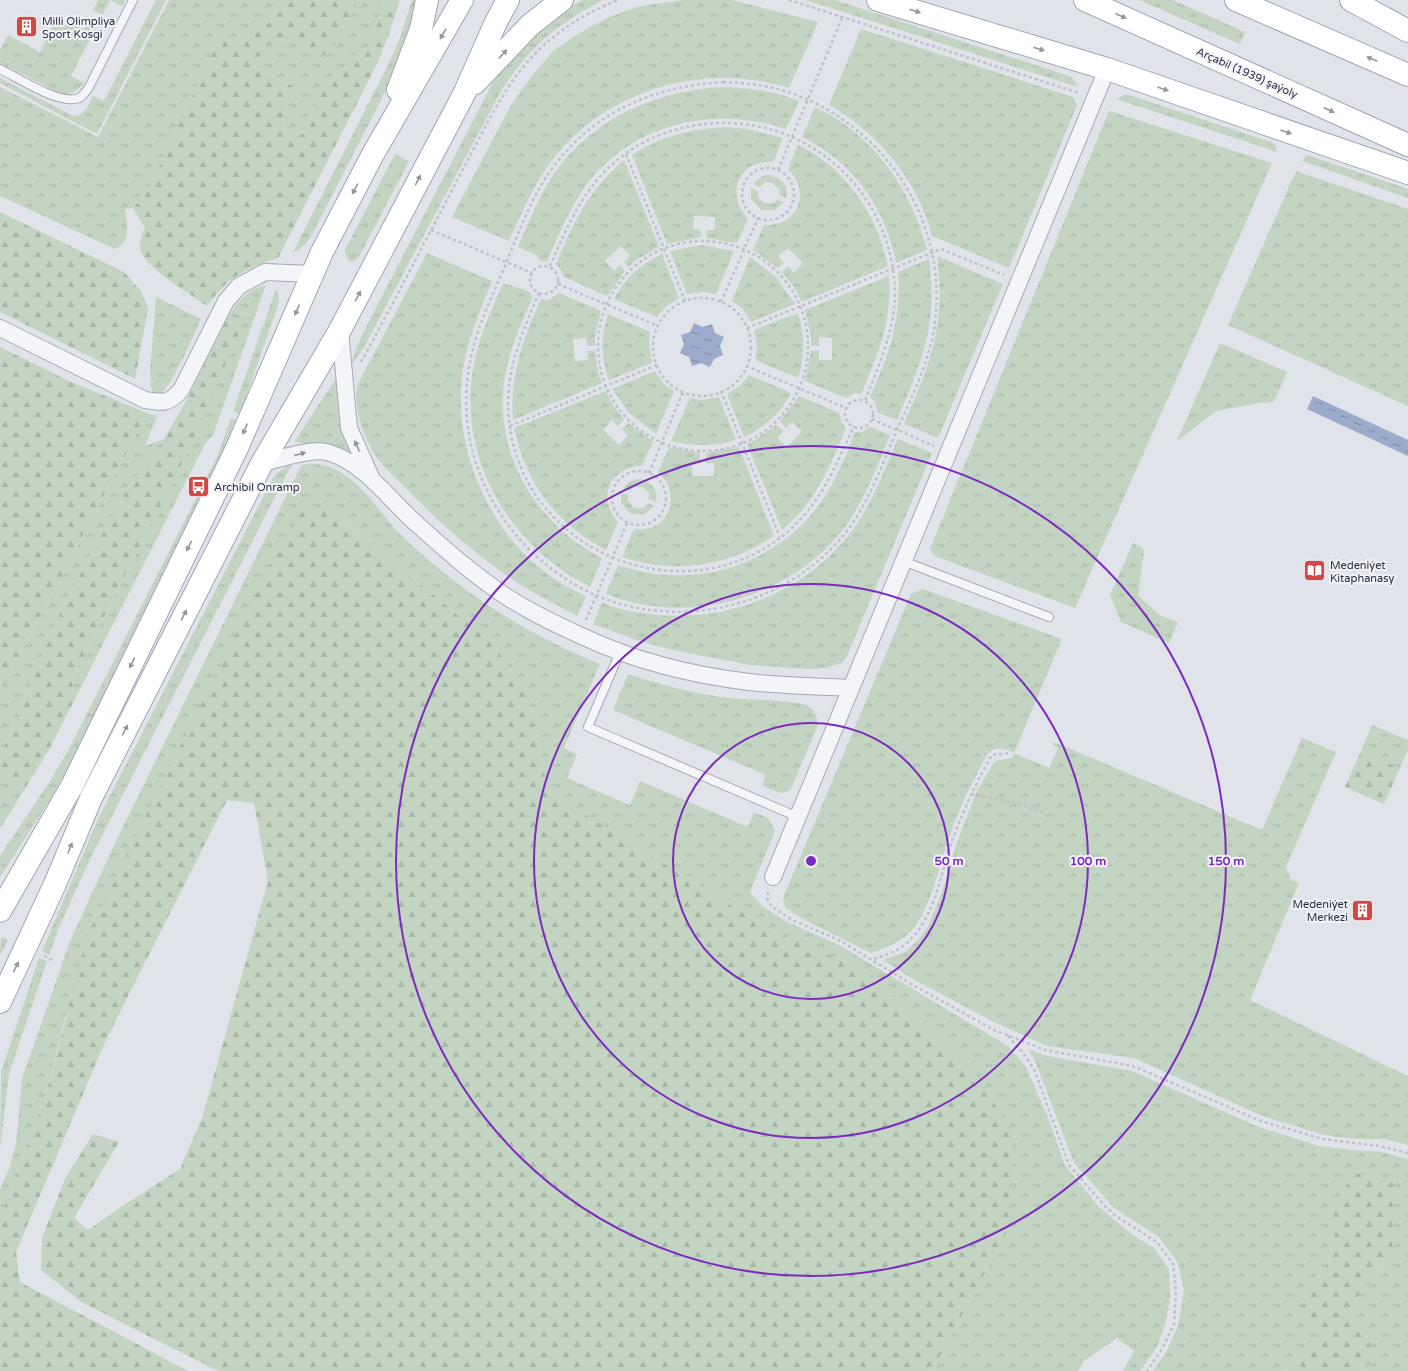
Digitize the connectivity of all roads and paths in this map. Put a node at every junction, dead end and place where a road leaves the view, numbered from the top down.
1 (133, 0) edge
2 (427, 0) edge
3 (462, 0) edge
4 (508, 0) edge
5 (562, 0) edge
6 (618, 0) edge
7 (789, 0) edge
8 (878, 0) edge
9 (1085, 0) edge
10 (1236, 0) edge
11 (1350, 0) edge
12 (843, 16) junction
13 (1408, 31) edge
14 (0, 69) edge
15 (1106, 69) junction
16 (1408, 74) edge
17 (465, 92) junction
18 (808, 100) junction
19 (1079, 100) dead end
20 (792, 137) junction
21 (1408, 145) edge
22 (373, 154) junction
23 (626, 154) junction
24 (778, 170) junction
25 (1408, 173) edge
26 (758, 218) junction
27 (431, 230) junction
28 (664, 249) junction
29 (744, 249) junction
30 (932, 253) junction
31 (506, 262) junction
32 (550, 266) junction
33 (893, 269) junction
34 (532, 273) junction
35 (313, 274) junction
36 (1008, 277) dead end
37 (558, 284) junction
38 (539, 293) junction
39 (685, 301) junction
40 (721, 302) junction
41 (607, 305) junction
42 (801, 306) junction
43 (658, 326) junction
44 (0, 328) edge
45 (747, 328) junction
46 (340, 330) junction
47 (657, 365) junction
48 (358, 366) dead end
49 (746, 366) junction
50 (607, 386) junction
51 (799, 388) junction
52 (721, 391) junction
53 (683, 392) junction
54 (865, 401) junction
55 (846, 408) junction
56 (872, 419) junction
57 (510, 426) junction
58 (854, 426) junction
59 (897, 430) junction
60 (662, 442) junction
61 (742, 443) junction
62 (938, 448) dead end
63 (262, 463) junction
64 (649, 473) junction
65 (374, 482) junction
66 (627, 523) junction
67 (780, 537) junction
68 (612, 558) junction
69 (903, 561) junction
70 (596, 595) junction
71 (1050, 617) dead end
72 (581, 621) dead end
73 (584, 623) junction
74 (589, 625) dead end
75 (620, 652) junction
76 (851, 688) junction
77 (1011, 753) dead end
78 (970, 794) junction
79 (1043, 812) dead end
80 (798, 817) junction
81 (773, 877) joint
82 (0, 911) edge
83 (873, 959) junction
84 (0, 1002) edge
85 (1008, 1035) junction
86 (1408, 1154) edge
87 (1147, 1371) edge

1 - 14 lane
2 - 22 main road
3 -> 22 main road
4 - 17 main road
17 -> 5 main road
6 - 27 path
7 - 12 path
8 -> 15 main road
9 -> 21 main road, Arçabil (1939) şaýoly
16 -> 10 main road
11 - 13 main road
12 - 18 path
12 - 19 path
15 -> 25 main road
15 - 69 street
46 -> 17 main road
18 - 20 path
18 - 30 path
18 - 31 path
20 - 23 path
20 - 24 path
20 - 33 path
22 -> 35 main road
23 - 28 path
23 - 32 path
24 - 26 path
24 - 26 path
26 - 29 path
27 - 31 path
27 - 48 path
28 - 29 path
28 - 39 path
28 - 41 path
29 - 40 path
29 - 42 path
30 - 33 path
30 - 36 path
30 - 59 path
31 - 34 path
31 - 70 path
32 - 34 path
32 - 37 path
33 - 42 path
33 - 54 path
34 - 38 path
35 - 44 street
35 -> 82 main road
37 - 38 path
37 - 41 path
38 - 57 path
39 - 40 path
39 - 43 path
40 - 45 path
41 - 43 path
41 - 50 path
42 - 45 path
42 - 51 path
43 - 47 path
45 - 49 path
46 - 63 main road
65 -> 46 street
47 - 50 path
47 - 53 path
49 - 51 path
49 - 52 path
50 - 57 path
50 - 60 path
51 - 55 path
51 - 61 path
52 - 53 path
52 - 61 path
53 - 60 path
54 - 55 path
54 - 56 path
55 - 58 path
56 - 58 path
56 - 59 path
57 - 68 path
58 - 67 path
59 - 62 path
59 - 70 path
60 - 61 path
60 - 64 path
61 - 67 path
63 -> 65 street
84 -> 63 main road
64 - 66 path
64 - 66 path
65 - 75 street
66 - 68 path
67 - 68 path
68 - 70 path
69 - 71 lane
69 - 76 street
70 - 73 path
72 - 73 path
73 - 74 path
75 - 76 street
75 - 80 lane
76 - 80 street
77 - 78 path
78 - 79 path
78 - 83 path
80 - 81 street
81 - 83 path
83 - 85 path
85 - 86 path
85 - 87 path

